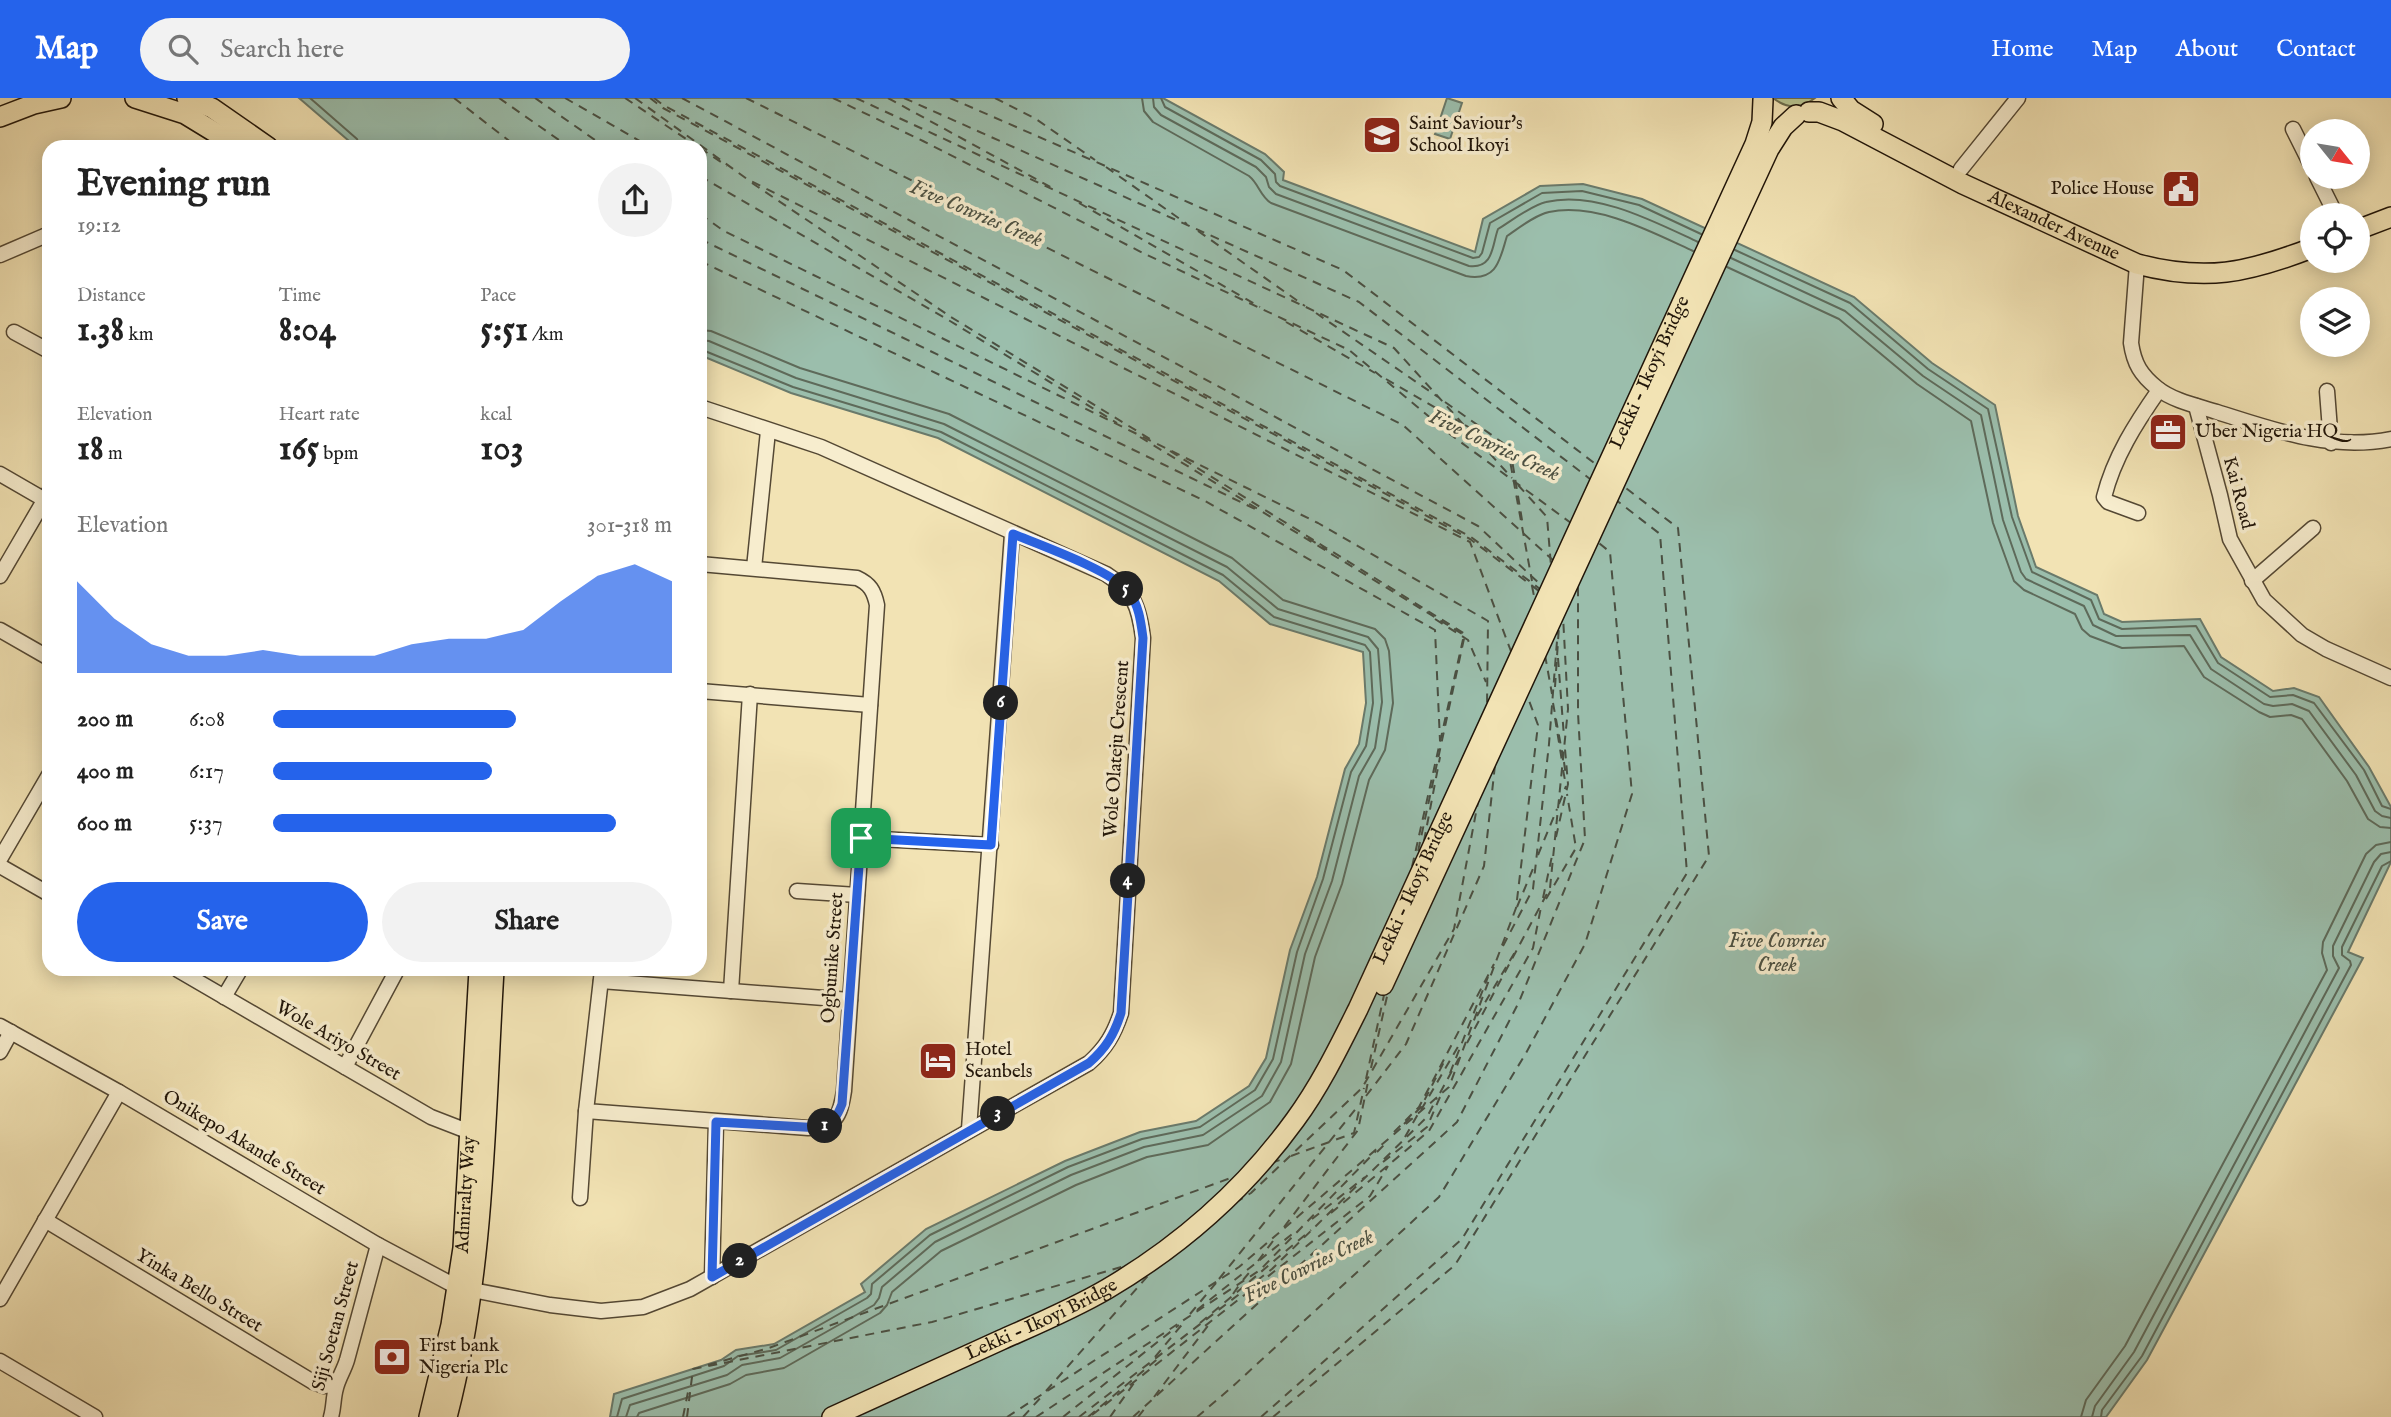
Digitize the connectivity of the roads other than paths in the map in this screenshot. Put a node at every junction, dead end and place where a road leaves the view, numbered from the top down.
1 (61, 98) edge
2 (135, 98) edge
3 (187, 98) edge
4 (1826, 98) edge
5 (1841, 98) edge
6 (2018, 98) edge
7 (1762, 99) edge
8 (205, 103) edge
9 (1803, 113) junction
10 (0, 117) edge
11 (2292, 129) dead end
12 (228, 140) edge
13 (258, 140) edge
14 (2300, 144) edge
15 (1762, 146) junction
16 (1961, 169) junction
17 (2391, 205) edge
18 (2370, 213) edge
19 (2391, 217) edge
20 (2370, 225) edge
21 (42, 237) edge
22 (2300, 239) edge
23 (2300, 253) edge
24 (0, 255) edge
25 (2137, 264) junction
26 (14, 332) dead end
27 (42, 347) edge
28 (2159, 390) junction
29 (2327, 391) dead end
30 (2196, 406) junction
31 (707, 409) edge
32 (768, 431) junction
33 (2391, 439) edge
34 (2331, 443) junction
35 (0, 474) edge
36 (42, 494) edge
37 (42, 505) edge
38 (2138, 513) dead end
39 (2313, 528) dead end
40 (1013, 534) junction
41 (707, 565) edge
42 (754, 568) junction
43 (0, 576) edge
44 (2252, 581) junction
45 (0, 630) edge
46 (42, 654) edge
47 (2391, 678) edge
48 (707, 691) edge
49 (750, 694) junction
50 (870, 705) junction
51 (42, 787) edge
52 (861, 838) junction
53 (991, 845) junction
54 (0, 859) edge
55 (0, 866) edge
56 (42, 890) edge
57 (797, 891) dead end
58 (856, 895) junction
59 (188, 976) edge
60 (236, 976) edge
61 (394, 976) edge
62 (479, 976) edge
63 (494, 976) edge
64 (602, 976) edge
65 (610, 976) edge
66 (732, 991) junction
67 (224, 997) junction
68 (850, 1000) junction
69 (6, 1029) edge
70 (0, 1052) edge
71 (345, 1067) junction
72 (119, 1092) junction
73 (586, 1111) junction
74 (716, 1122) junction
75 (477, 1129) junction
76 (969, 1129) junction
77 (579, 1198) dead end
78 (45, 1220) junction
79 (378, 1245) junction
80 (712, 1277) junction
81 (464, 1288) junction
82 (0, 1299) edge
83 (0, 1361) edge
84 (336, 1385) junction
85 (95, 1417) edge
86 (331, 1417) edge
87 (429, 1417) edge
88 (447, 1417) edge
89 (832, 1417) edge
90 (864, 1417) edge

1 - 10 main road
2 - 12 main road
3 - 8 main road
4 - 9 main road
5 - 16 main road, Alexander Avenue
6 - 16 street
7 - 9 main road, Alexander Avenue
7 - 15 main road
8 - 13 main road
9 - 15 main road
9 - 25 main road, Alexander Avenue
11 - 14 street
15 - 89 main road, Lekki - Ikoyi Bridge
15 - 90 main road, Lekki - Ikoyi Bridge
16 - 22 main road, Alexander Avenue
17 - 18 main road
19 - 20 main road
21 - 24 street
23 - 25 main road, Alexander Avenue
25 - 28 street
26 - 27 street
28 - 30 street
28 - 38 street
29 - 34 street
30 - 34 street
30 - 44 street, Kai Road
31 - 32 street, Wole Olateju Crescent
32 - 40 street, Wole Olateju Crescent
32 - 42 street
33 - 34 street
35 - 36 street
37 - 43 street
39 - 44 street
40 - 53 street
40 - 76 street, Wole Olateju Crescent
41 - 42 street, Ogbunike Street
42 - 50 street, Ogbunike Street
44 - 47 street, Kai Road
45 - 46 street
48 - 49 street
49 - 50 street
49 - 66 street
50 - 52 street, Ogbunike Street
51 - 54 street
52 - 53 street
52 - 58 street, Ogbunike Street
53 - 76 street
55 - 56 street
57 - 58 street
58 - 68 street, Ogbunike Street
59 - 67 street, Wole Ariyo Street
60 - 67 street
61 - 71 street
62 - 75 main road, Admiralty Way
63 - 75 main road, Admiralty Way
64 - 73 street
65 - 66 street
66 - 68 street
67 - 71 street, Wole Ariyo Street
68 - 74 street, Ogbunike Street
69 - 70 street
69 - 72 street, Onikepo Akande Street
71 - 75 street, Wole Ariyo Street
72 - 78 street
72 - 79 street, Onikepo Akande Street
73 - 74 street
73 - 77 street
74 - 80 street
75 - 81 main road, Admiralty Way
76 - 80 street, Wole Olateju Crescent
78 - 82 street
78 - 84 street, Yinka Bello Street
79 - 81 street, Onikepo Akande Street
79 - 84 street, Siji Soetan Street
80 - 81 street, Wole Olateju Crescent
81 - 87 main road, Admiralty Way
81 - 88 main road, Admiralty Way
83 - 85 street
84 - 86 street, Siji Soetan Street

